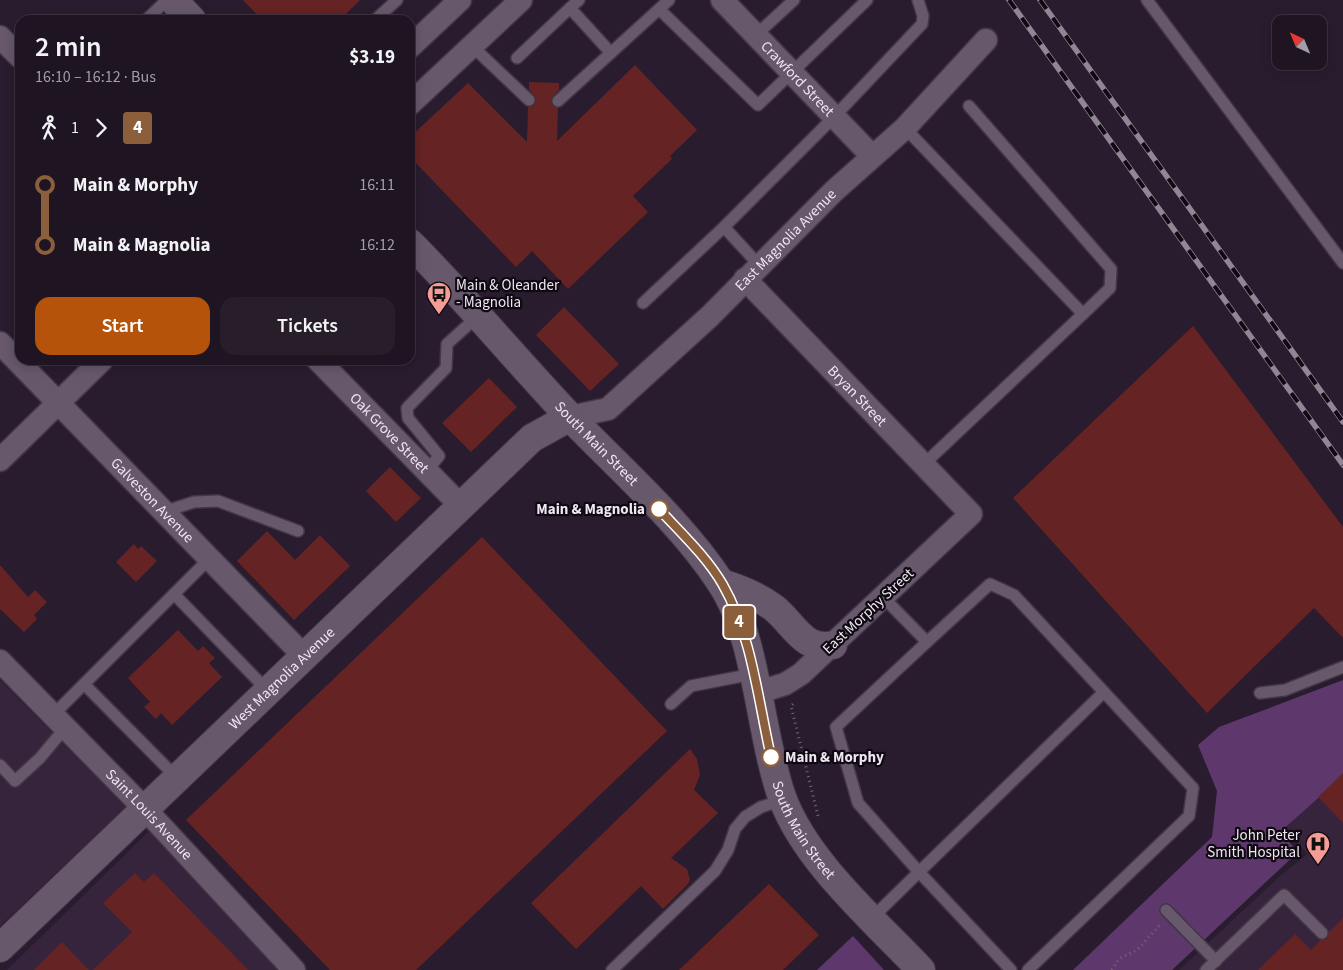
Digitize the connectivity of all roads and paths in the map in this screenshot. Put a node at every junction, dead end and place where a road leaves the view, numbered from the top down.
1 (167, 0) edge
2 (173, 0) edge
3 (397, 0) edge
4 (460, 0) edge
5 (579, 0) edge
6 (669, 0) edge
7 (722, 0) edge
8 (794, 0) edge
9 (867, 0) edge
10 (918, 0) edge
11 (1147, 0) edge
12 (518, 1) edge
13 (570, 8) junction
14 (659, 9) junction
15 (151, 15) edge
16 (187, 15) edge
17 (380, 15) edge
18 (756, 36) junction
19 (0, 37) edge
20 (986, 40) dead end
21 (415, 42) edge
22 (472, 46) junction
23 (15, 52) edge
24 (611, 53) junction
25 (517, 58) dead end
26 (791, 71) junction
27 (415, 99) edge
28 (529, 100) dead end
29 (558, 101) dead end
30 (969, 106) dead end
31 (834, 117) junction
32 (905, 128) junction
33 (872, 156) junction
34 (724, 227) junction
35 (415, 248) edge
36 (1343, 263) edge
37 (752, 272) junction
38 (643, 303) dead end
39 (1083, 314) junction
40 (478, 316) junction
41 (0, 343) edge
42 (15, 359) edge
43 (21, 365) edge
44 (97, 365) edge
45 (323, 365) edge
46 (57, 403) junction
47 (570, 417) junction
48 (0, 460) edge
49 (923, 465) junction
50 (426, 471) junction
51 (461, 506) junction
52 (163, 512) junction
53 (971, 514) joint
54 (298, 531) dead end
55 (209, 559) junction
56 (722, 583) junction
57 (174, 594) junction
58 (884, 597) junction
59 (927, 642) junction
60 (833, 645) junction
61 (304, 656) junction
62 (0, 661) edge
63 (1343, 667) edge
64 (84, 684) junction
65 (755, 684) junction
66 (268, 691) junction
67 (1104, 692) junction
68 (1260, 693) dead end
69 (798, 699) dead end
70 (671, 704) dead end
71 (59, 722) junction
72 (0, 765) edge
73 (177, 778) junction
74 (783, 800) junction
75 (145, 809) junction
76 (819, 821) dead end
77 (918, 872) junction
78 (1166, 910) joint
79 (872, 918) junction
80 (1322, 933) dead end
81 (0, 948) edge
82 (1216, 961) junction
83 (294, 970) edge
84 (612, 970) edge
85 (921, 970) edge
86 (1011, 970) edge
87 (1028, 970) edge
88 (1112, 970) edge
89 (1206, 970) edge

1 - 15 lane
2 - 16 street
3 - 17 lane
4 - 21 street
5 - 13 lane
6 - 14 lane
7 - 18 street, Crawford Street
8 - 18 lane
9 - 26 lane
10 - 31 lane
11 - 36 lane
12 - 22 street
13 - 24 lane
13 - 25 lane
14 - 24 lane
14 - 26 lane
18 - 26 street, Crawford Street
19 - 23 street
20 - 32 street, East Magnolia Avenue
22 - 27 street
22 - 28 lane
24 - 29 lane
26 - 31 street, Crawford Street
30 - 39 lane
31 - 33 street, Crawford Street
31 - 34 lane
32 - 33 street, East Magnolia Avenue
32 - 39 lane
33 - 37 street, East Magnolia Avenue
34 - 37 lane
34 - 38 lane
35 - 40 street, South Main Street
37 - 47 street, East Magnolia Avenue
37 - 49 street, Bryan Street
39 - 49 lane
40 - 47 street, South Main Street
40 - 50 lane
41 - 42 street, Galveston Avenue
43 - 46 street, Galveston Avenue
44 - 46 street
45 - 50 street, Oak Grove Street
46 - 48 street
46 - 52 street, Galveston Avenue
47 - 51 street, West Magnolia Avenue
47 - 56 street, South Main Street
49 - 53 street, Bryan Street
50 - 51 street, Oak Grove Street
51 - 61 street, West Magnolia Avenue
52 - 54 lane
52 - 55 street, Galveston Avenue
53 - 58 street, East Morphy Street
55 - 57 lane
55 - 61 street, Galveston Avenue
56 - 60 street
56 - 65 street, South Main Street
57 - 64 lane
57 - 66 lane
58 - 59 lane
58 - 60 street, East Morphy Street
59 - 67 lane
59 - 77 lane
60 - 65 street, East Morphy Street
61 - 66 street, West Magnolia Avenue
62 - 71 street, Saint Louis Avenue
63 - 68 lane
64 - 71 lane
64 - 73 lane
65 - 70 lane
65 - 74 street, South Main Street
66 - 73 street, West Magnolia Avenue
67 - 77 lane
67 - 87 lane
69 - 76 path
71 - 72 lane
71 - 75 street, Saint Louis Avenue
73 - 75 street, West Magnolia Avenue
74 - 79 street, South Main Street
74 - 84 lane
75 - 81 street, West Magnolia Avenue
75 - 83 street, Saint Louis Avenue
77 - 79 lane
77 - 86 lane
78 - 82 lane
78 - 88 path
79 - 85 street, South Main Street
80 - 82 lane
82 - 89 lane

